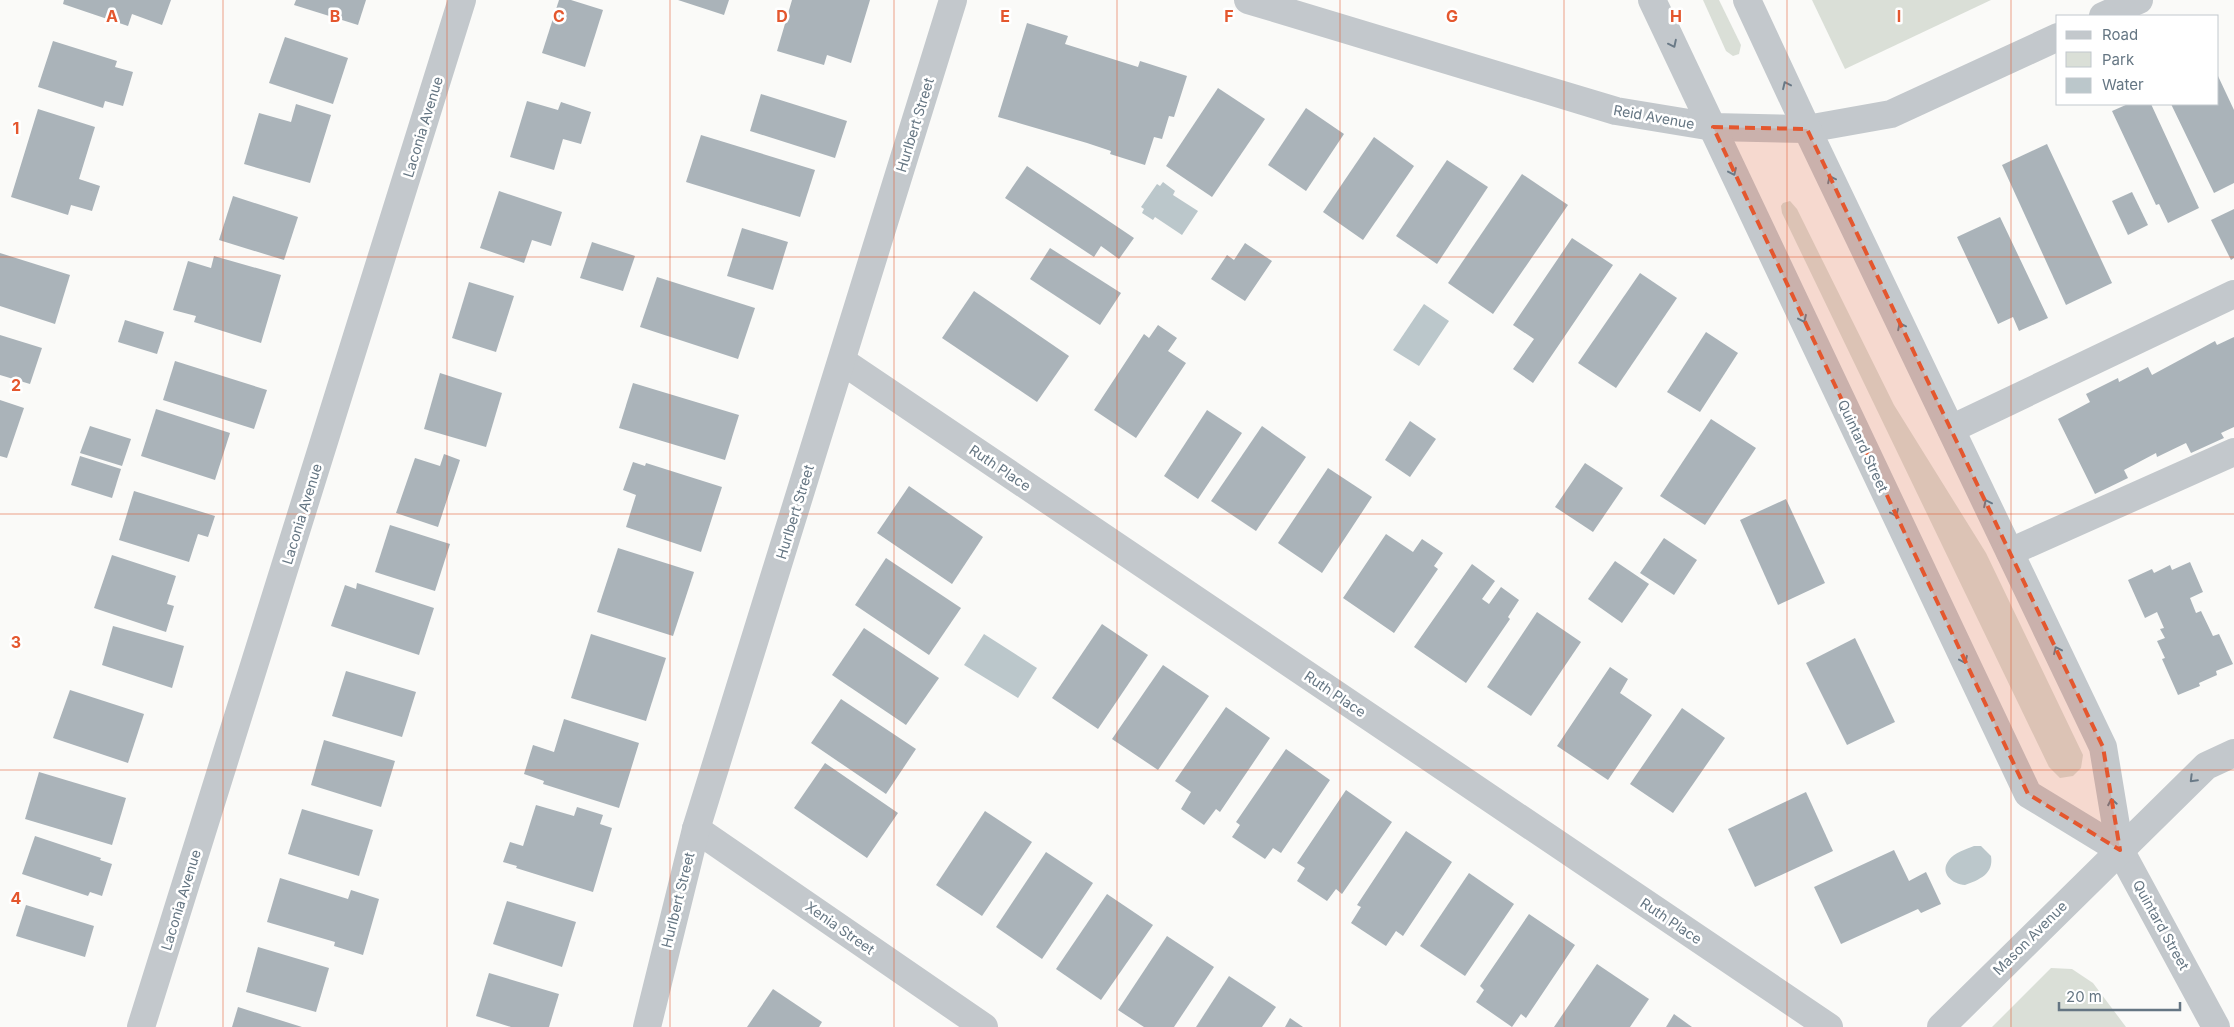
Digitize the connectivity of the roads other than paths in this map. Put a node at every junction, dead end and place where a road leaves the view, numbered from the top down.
1 (462, 0) edge
2 (953, 0) edge
3 (1248, 0) edge
4 (1652, 0) edge
5 (1747, 0) edge
6 (2139, 0) edge
7 (2105, 15) edge
8 (2056, 38) edge
9 (1713, 127) junction
10 (1807, 129) junction
11 (2234, 294) edge
12 (842, 361) junction
13 (1951, 429) junction
14 (2234, 452) edge
15 (2010, 552) junction
16 (2234, 754) edge
17 (696, 829) junction
18 (2120, 850) junction
19 (141, 1027) edge
20 (647, 1027) edge
21 (984, 1027) edge
22 (1829, 1027) edge
23 (1941, 1027) edge
24 (2216, 1027) edge

1 - 19 street, Laconia Avenue
2 - 12 street, Hurlbert Street
3 - 9 street, Reid Avenue
4 -> 9 street, Quintard Street
10 -> 5 street, Quintard Street
6 - 7 street
8 - 10 street, Reid Avenue
9 - 10 street, Reid Avenue
9 -> 18 street, Quintard Street
13 -> 10 street, Quintard Street
11 - 13 street
12 - 17 street, Hurlbert Street
12 - 22 street, Ruth Place
15 -> 13 street, Quintard Street
14 - 15 street
18 -> 15 street, Quintard Street
16 -> 18 street, Mason Avenue
17 - 20 street, Hurlbert Street
17 - 21 street, Xenia Street
18 - 23 street, Mason Avenue
18 - 24 street, Quintard Street

